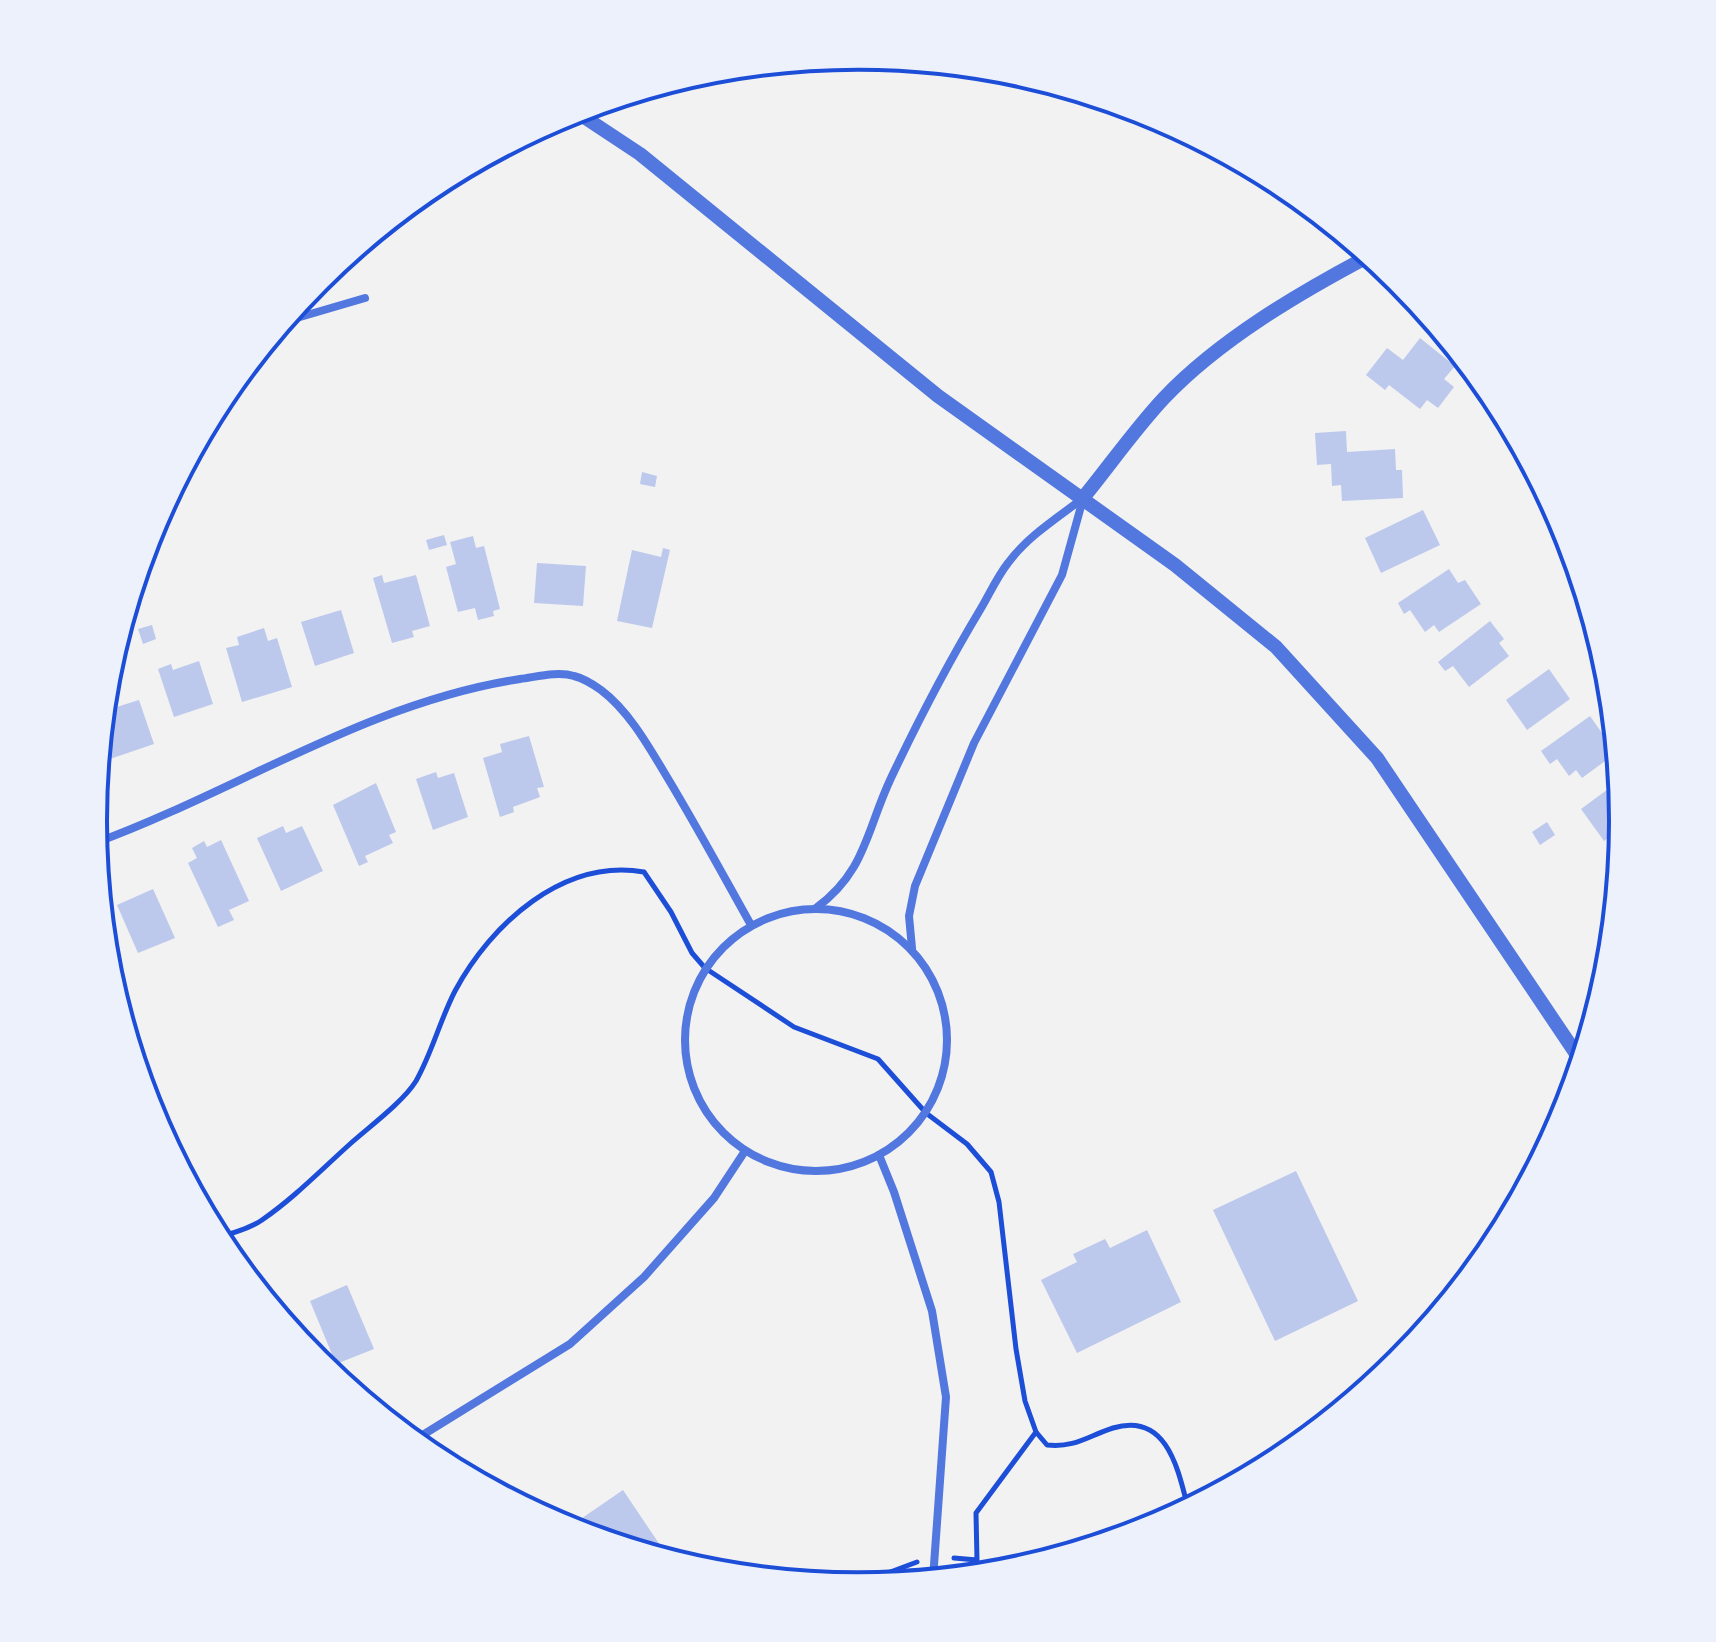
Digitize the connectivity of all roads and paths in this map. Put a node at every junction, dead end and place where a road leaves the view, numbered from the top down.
1 (589, 120) edge
2 (1359, 261) edge
3 (365, 298) dead end
4 (302, 316) edge
5 (1083, 498) junction
6 (108, 838) edge
7 (816, 908) junction
8 (751, 925) junction
9 (912, 949) junction
10 (705, 968) junction
11 (1573, 1049) edge
12 (926, 1113) junction
13 (745, 1151) junction
14 (879, 1155) junction
15 (230, 1232) edge
16 (1036, 1432) junction
17 (425, 1434) edge
18 (1185, 1497) edge
19 (935, 1557) junction
20 (934, 1568) edge
21 (892, 1571) edge

1 - 5 street
2 - 5 street
3 - 4 street
5 - 7 street
5 - 9 street
5 - 11 street
6 - 8 street
7 - 8 street
7 - 9 street
8 - 10 street
9 - 12 street
10 - 12 path
10 - 13 street
10 - 15 path
12 - 14 street
12 - 16 path
13 - 14 street
13 - 17 street
14 - 19 street
16 - 18 path
16 - 19 path
19 - 20 street
19 - 21 path

